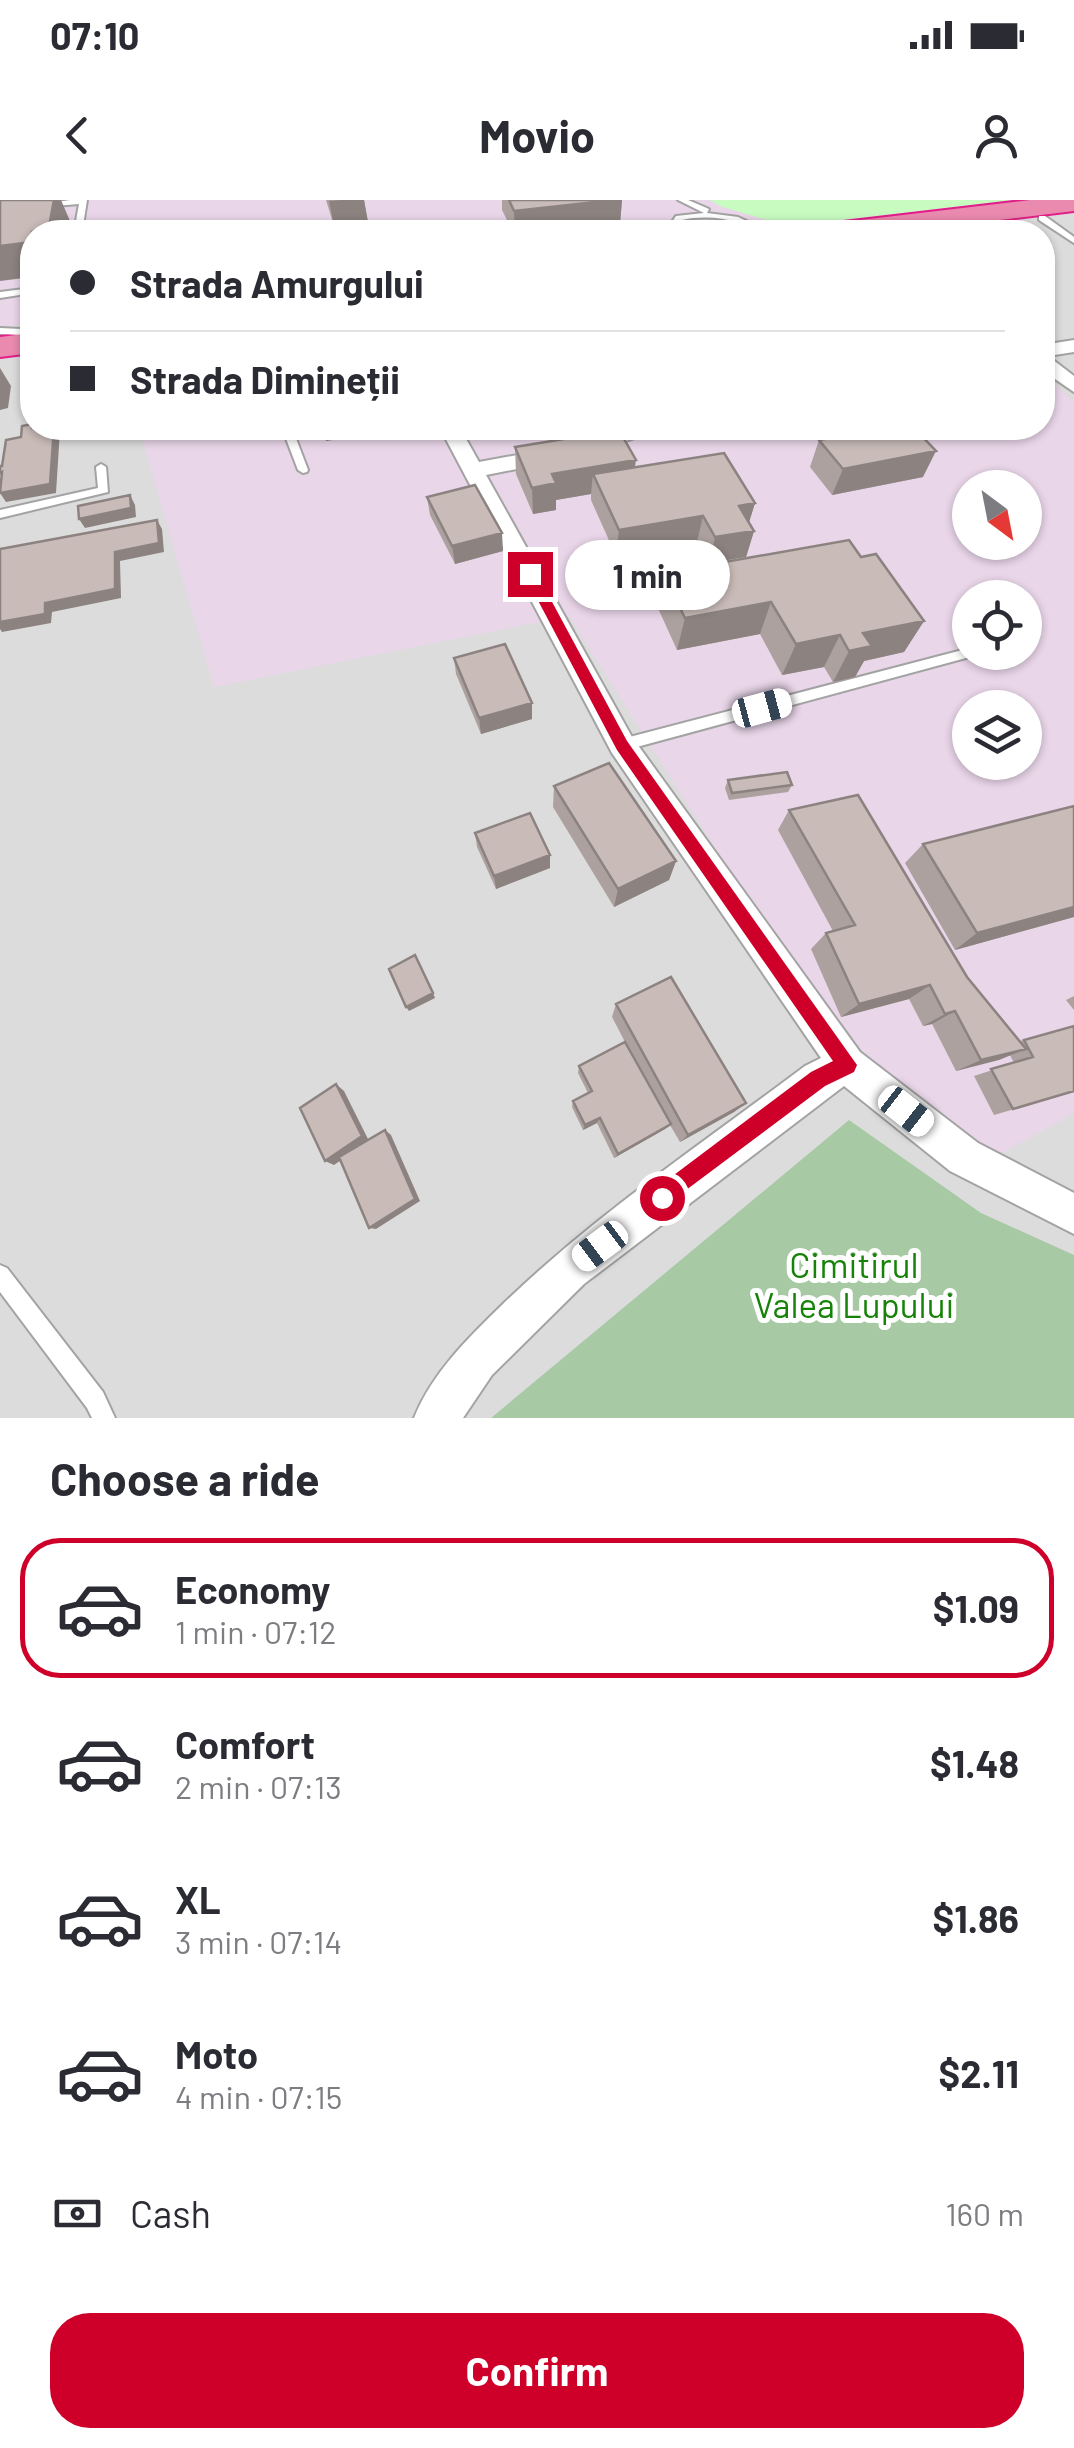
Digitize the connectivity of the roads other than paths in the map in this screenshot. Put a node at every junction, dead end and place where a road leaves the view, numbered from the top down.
1 (83, 200) edge
2 (682, 201) edge
3 (1074, 203) edge
4 (33, 206) edge
5 (714, 214) junction
6 (1074, 214) edge
7 (679, 218) joint
8 (1042, 218) junction
9 (731, 220) edge
10 (934, 220) edge
11 (1025, 220) edge
12 (1045, 220) edge
13 (292, 440) edge
14 (457, 440) edge
15 (608, 440) edge
16 (101, 467) dead end
17 (303, 470) dead end
18 (476, 470) junction
19 (0, 514) edge
20 (952, 657) edge
21 (622, 745) junction
22 (848, 1065) junction
23 (1074, 1214) edge
24 (0, 1275) edge
25 (104, 1418) edge
26 (436, 1418) edge

1 - 4 lane
2 - 5 lane
2 - 7 lane
3 - 10 highway
5 - 7 lane
5 - 9 lane
6 - 8 highway
8 - 11 highway
8 - 12 lane
13 - 17 lane
14 - 18 street
15 - 18 street
16 - 19 lane
18 - 21 street
20 - 21 lane
21 - 22 street
22 - 23 street
22 - 26 street
24 - 25 lane

